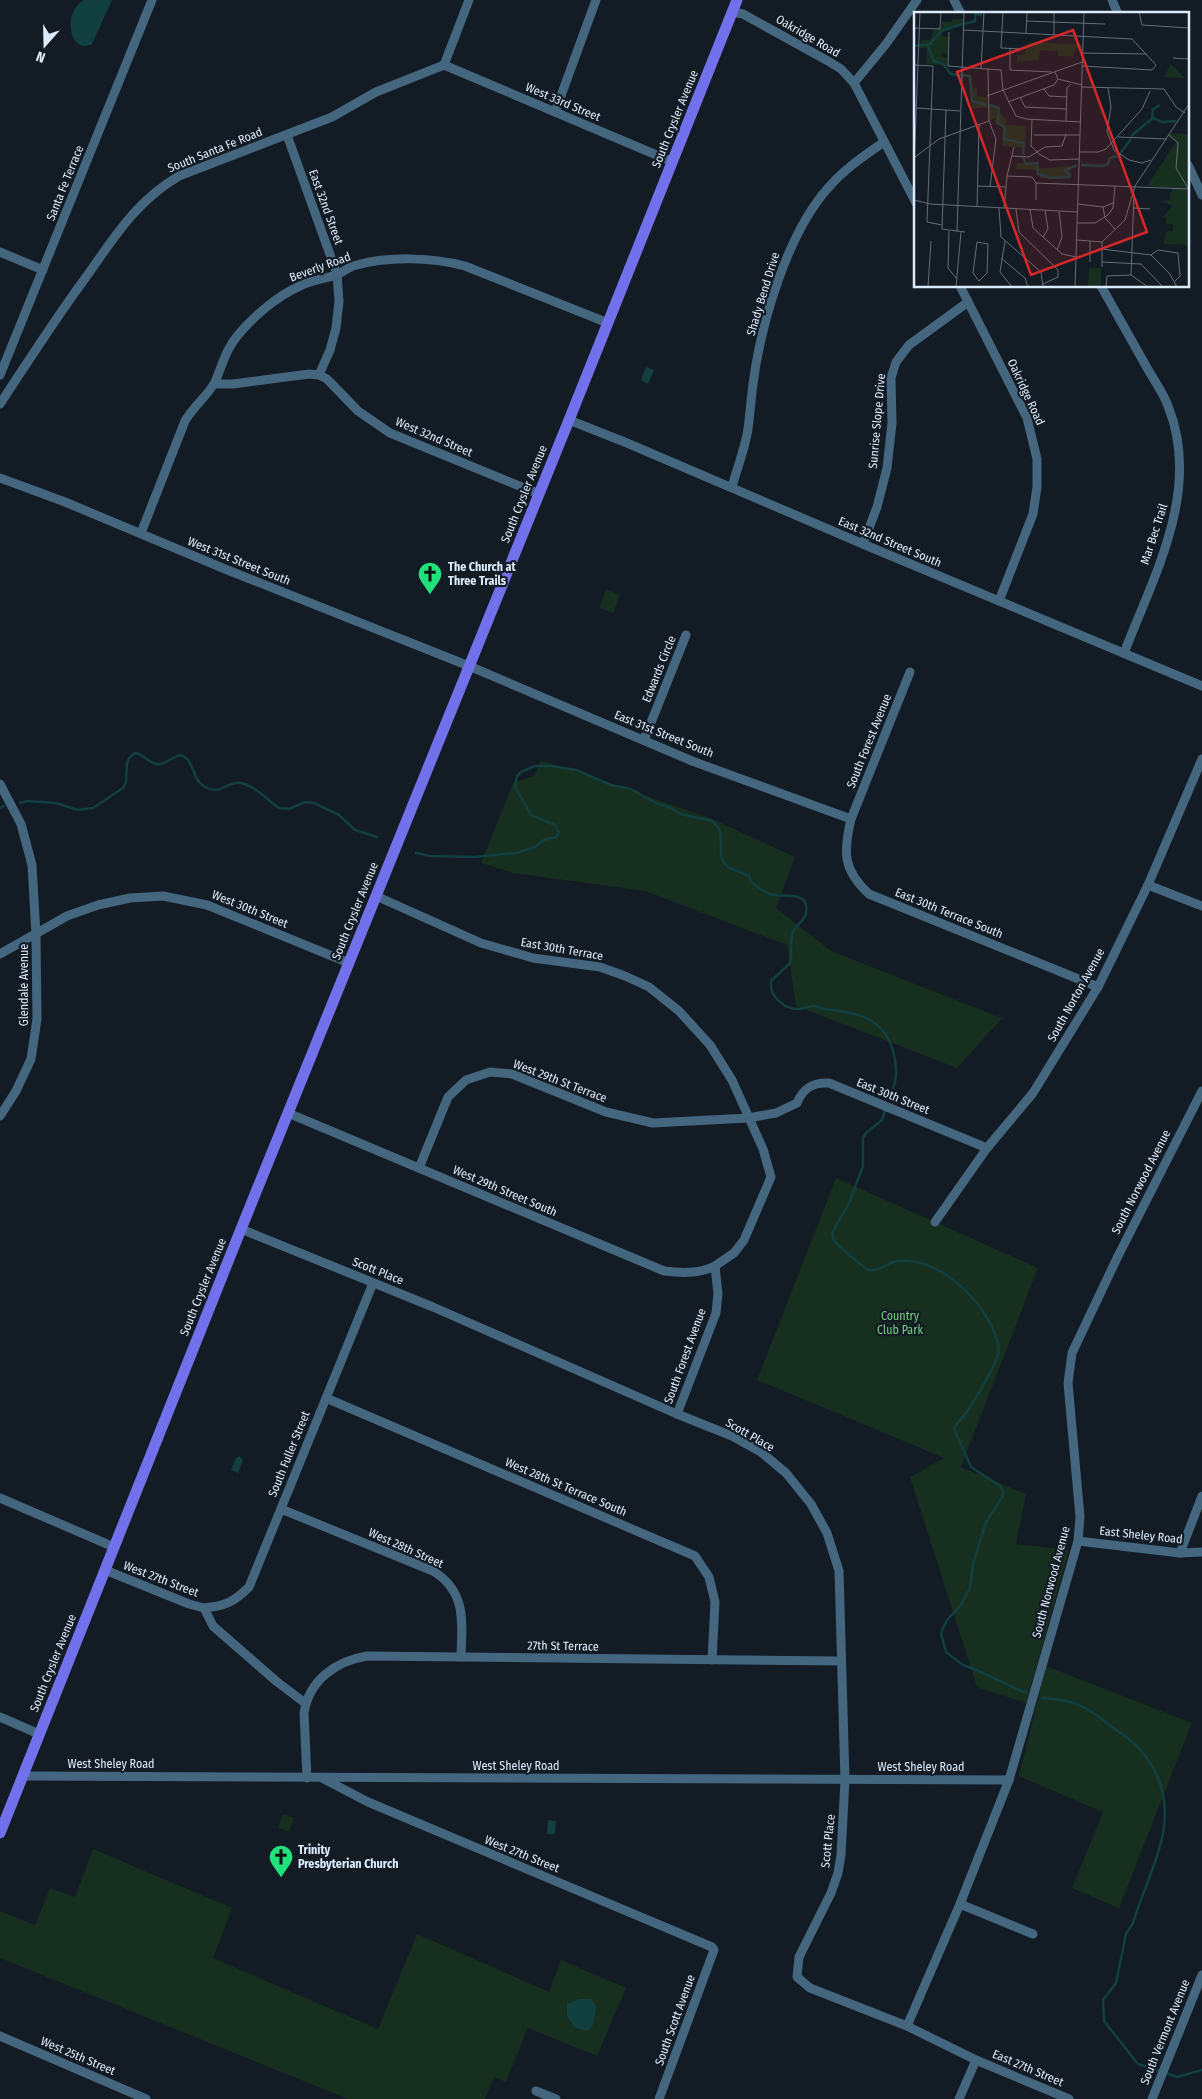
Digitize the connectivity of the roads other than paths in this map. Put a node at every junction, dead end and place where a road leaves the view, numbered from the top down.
1 (152, 0) edge
2 (467, 0) edge
3 (596, 0) edge
4 (737, 0) edge
5 (917, 0) edge
6 (954, 0) edge
7 (1112, 0) edge
8 (732, 12) junction
9 (959, 12) edge
10 (1117, 12) edge
11 (444, 65) junction
12 (854, 83) junction
13 (555, 112) junction
14 (287, 135) junction
15 (884, 142) junction
16 (673, 162) junction
17 (1190, 169) edge
18 (1202, 195) edge
19 (914, 199) edge
20 (0, 252) edge
21 (43, 270) junction
22 (337, 274) junction
23 (961, 288) edge
24 (1102, 288) edge
25 (968, 302) junction
26 (608, 323) junction
27 (0, 375) edge
28 (319, 375) junction
29 (214, 384) junction
30 (0, 404) edge
31 (569, 420) junction
32 (0, 478) edge
33 (732, 487) junction
34 (539, 494) junction
35 (141, 533) junction
36 (863, 544) junction
37 (999, 601) junction
38 (686, 636) dead end
39 (1124, 653) junction
40 (470, 666) junction
41 (910, 672) dead end
42 (1202, 686) edge
43 (644, 740) junction
44 (1202, 759) edge
45 (0, 784) edge
46 (852, 819) junction
47 (1148, 885) junction
48 (376, 896) junction
49 (1202, 906) edge
50 (36, 935) junction
51 (0, 954) edge
52 (349, 963) junction
53 (1098, 987) junction
54 (1202, 1091) edge
55 (797, 1103) joint
56 (288, 1113) junction
57 (0, 1116) edge
58 (748, 1118) junction
59 (987, 1148) junction
60 (419, 1168) junction
61 (935, 1222) dead end
62 (241, 1230) junction
63 (714, 1266) junction
64 (373, 1283) junction
65 (326, 1398) junction
66 (677, 1414) junction
67 (1202, 1496) edge
68 (0, 1498) edge
69 (281, 1509) junction
70 (1078, 1541) junction
71 (114, 1547) junction
72 (1202, 1552) edge
73 (1180, 1553) junction
74 (105, 1570) junction
75 (204, 1608) junction
76 (461, 1657) junction
77 (712, 1660) junction
78 (842, 1661) junction
79 (305, 1703) junction
80 (0, 1717) edge
81 (39, 1734) junction
82 (23, 1776) junction
83 (307, 1778) junction
84 (322, 1778) junction
85 (845, 1780) junction
86 (1009, 1780) junction
87 (0, 1833) edge
88 (960, 1904) junction
89 (1033, 1934) dead end
90 (714, 1950) joint
91 (1202, 1975) edge
92 (797, 1977) joint
93 (907, 2026) junction
94 (0, 2036) edge
95 (976, 2060) junction
96 (536, 2091) dead end
97 (1153, 2096) edge
98 (146, 2099) edge
99 (556, 2099) edge
100 (659, 2099) edge
101 (959, 2099) edge
102 (1069, 2099) edge

1 - 21 street, Santa Fe Terrace
2 - 11 street
3 - 13 street
4 - 8 main road, South Crysler Avenue
5 - 12 street
6 - 9 street
7 - 10 street
8 - 12 street, Oakridge Road
8 - 16 main road, South Crysler Avenue
11 - 13 street, West 33rd Street
11 - 14 street, South Santa Fe Road
12 - 15 street, Oakridge Road
13 - 16 street, West 33rd Street
14 - 22 street, East 32nd Street
14 - 30 street, South Santa Fe Road
15 - 19 street, Oakridge Road
15 - 33 street, Shady Bend Drive
16 - 26 main road, South Crysler Avenue
17 - 18 street
20 - 21 street
21 - 27 street, Santa Fe Terrace
22 - 26 street, Beverly Road
22 - 28 street, East 32nd Street
22 - 29 street, Beverly Road
23 - 25 street, Oakridge Road
24 - 39 street, Mar Bec Trail
25 - 36 street, Sunrise Slope Drive
25 - 37 street, Oakridge Road
26 - 31 main road, South Crysler Avenue
28 - 29 street
28 - 34 street, West 32nd Street
29 - 35 street, Beverly Road
31 - 33 street, East 32nd Street South
31 - 34 main road, South Crysler Avenue
32 - 35 street, West 31st Street South
33 - 36 street, East 32nd Street South
34 - 40 main road, South Crysler Avenue
35 - 40 street, West 31st Street South
36 - 37 street, East 32nd Street South
37 - 39 street, East 32nd Street South
38 - 43 street, Edwards Circle
39 - 42 street, East 32nd Street South
40 - 43 street, East 31st Street South
40 - 48 main road, South Crysler Avenue
41 - 46 street, South Forest Avenue
43 - 46 street, East 31st Street South
44 - 47 street, South Norton Avenue
45 - 50 street, Glendale Avenue
46 - 53 street, East 30th Terrace South
47 - 49 street
47 - 53 street, South Norton Avenue
48 - 52 main road, South Crysler Avenue
48 - 58 street, East 30th Terrace
50 - 51 street, West 30th Street
50 - 52 street, West 30th Street
50 - 57 street, Glendale Avenue
52 - 56 main road, South Crysler Avenue
53 - 59 street, South Norton Avenue
54 - 70 street, South Norwood Avenue
55 - 58 street, West 29th St Terrace
55 - 59 street, East 30th Street
56 - 60 street, West 29th Street South
56 - 62 main road, South Crysler Avenue
58 - 60 street, West 29th St Terrace
58 - 63 street, East 30th Terrace
59 - 61 street, South Norton Avenue
60 - 63 street, West 29th Street South
62 - 64 street, Scott Place
62 - 71 main road, South Crysler Avenue
63 - 66 street, South Forest Avenue
64 - 65 street, South Fuller Street
64 - 66 street, Scott Place
65 - 69 street, South Fuller Street
65 - 77 street, West 28th St Terrace South
66 - 78 street, Scott Place
67 - 73 street
68 - 71 street, West 27th Street
69 - 75 street, South Fuller Street
69 - 76 street, West 28th Street
70 - 73 street, East Sheley Road
70 - 86 street, South Norwood Avenue
71 - 74 main road, South Crysler Avenue
72 - 73 street, East Sheley Road
74 - 75 street, West 27th Street
74 - 81 main road, South Crysler Avenue
75 - 79 street, West 27th Street
76 - 77 street, 27th St Terrace
76 - 79 street, 27th St Terrace
77 - 78 street, 27th St Terrace
78 - 85 street, Scott Place
79 - 83 street
80 - 81 street
81 - 82 main road, South Crysler Avenue
82 - 83 street, West Sheley Road
82 - 87 main road, South Crysler Avenue
83 - 84 street, West Sheley Road
84 - 85 street, West Sheley Road
84 - 90 street, West 27th Street
85 - 86 street, West Sheley Road
85 - 92 street, Scott Place
86 - 88 street, South Norwood Avenue
88 - 89 street
88 - 93 street, South Norwood Avenue
90 - 100 street, South Scott Avenue
91 - 97 street, South Vermont Avenue
92 - 93 street, East 27th Street
93 - 95 street, East 27th Street
94 - 98 street, West 25th Street
95 - 101 street
95 - 102 street, East 27th Street
96 - 99 street

